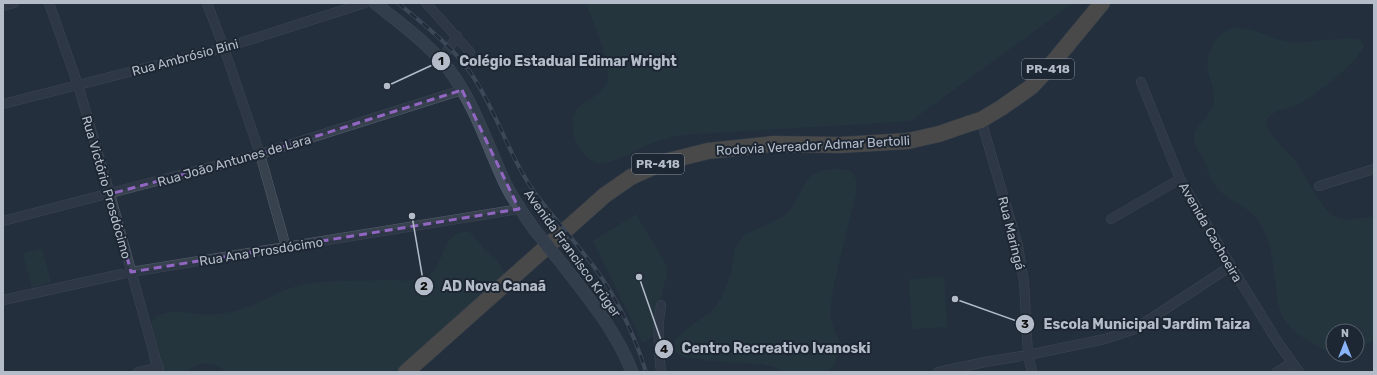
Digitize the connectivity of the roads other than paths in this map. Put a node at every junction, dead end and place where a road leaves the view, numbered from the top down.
1 (14, 3) edge
2 (49, 3) edge
3 (207, 3) edge
4 (365, 3) edge
5 (375, 3) edge
6 (426, 3) edge
7 (1102, 3) edge
8 (3, 6) edge
9 (457, 36) junction
10 (224, 48) junction
11 (470, 52) dead end
12 (441, 60) junction
13 (1141, 82) dead end
14 (78, 85) junction
15 (462, 90) junction
16 (3, 104) edge
17 (981, 120) junction
18 (260, 154) junction
19 (1374, 169) edge
20 (1180, 180) junction
21 (1319, 186) dead end
22 (110, 194) junction
23 (520, 209) junction
24 (1111, 219) dead end
25 (3, 220) edge
26 (286, 246) junction
27 (1231, 266) junction
28 (131, 272) junction
29 (3, 300) edge
30 (661, 305) dead end
31 (1028, 355) junction
32 (1292, 363) junction
33 (159, 370) edge
34 (138, 372) edge
35 (406, 372) edge
36 (632, 372) edge
37 (661, 372) edge
38 (938, 372) edge
39 (1032, 372) edge
40 (1277, 372) edge
41 (1299, 372) edge

1 - 8 street
2 - 14 street, Rua Victório Prosdócimo
3 - 10 street
4 - 10 street, Rua Ambrósio Bini
5 - 12 main road, Avenida Francisco Krüger
6 - 9 street
7 - 17 highway, Rodovia Vereador Admar Bertolli / PR-418
9 - 11 street
9 - 12 street
10 - 14 street, Rua Ambrósio Bini
10 - 18 street
12 - 15 main road, Avenida Francisco Krüger
13 - 20 street, Avenida Cachoeira
14 - 16 street, Rua Ambrósio Bini
14 - 22 street, Rua Victório Prosdócimo
15 - 18 street, Rua João Antunes de Lara
15 - 23 main road, Avenida Francisco Krüger
17 - 31 street, Rua Maringá
17 - 35 highway, Rodovia Vereador Admar Bertolli / PR-418
18 - 22 street, Rua João Antunes de Lara
18 - 26 street
19 - 21 street
20 - 24 street
20 - 27 street, Avenida Cachoeira
22 - 25 street, Rua João Antunes de Lara
22 - 28 street, Rua Victório Prosdócimo
23 - 26 street, Rua Ana Prosdócimo
23 - 36 main road, Avenida Francisco Krüger, bridge
26 - 28 street, Rua Ana Prosdócimo
27 - 31 street
27 - 32 street, Avenida Cachoeira
28 - 29 street, Rua Ana Prosdócimo
28 - 33 street, Rua Victório Prosdócimo
30 - 37 street
31 - 38 street
31 - 39 street, Rua Maringá
32 - 40 street
32 - 41 street, Avenida Cachoeira
33 - 34 street

